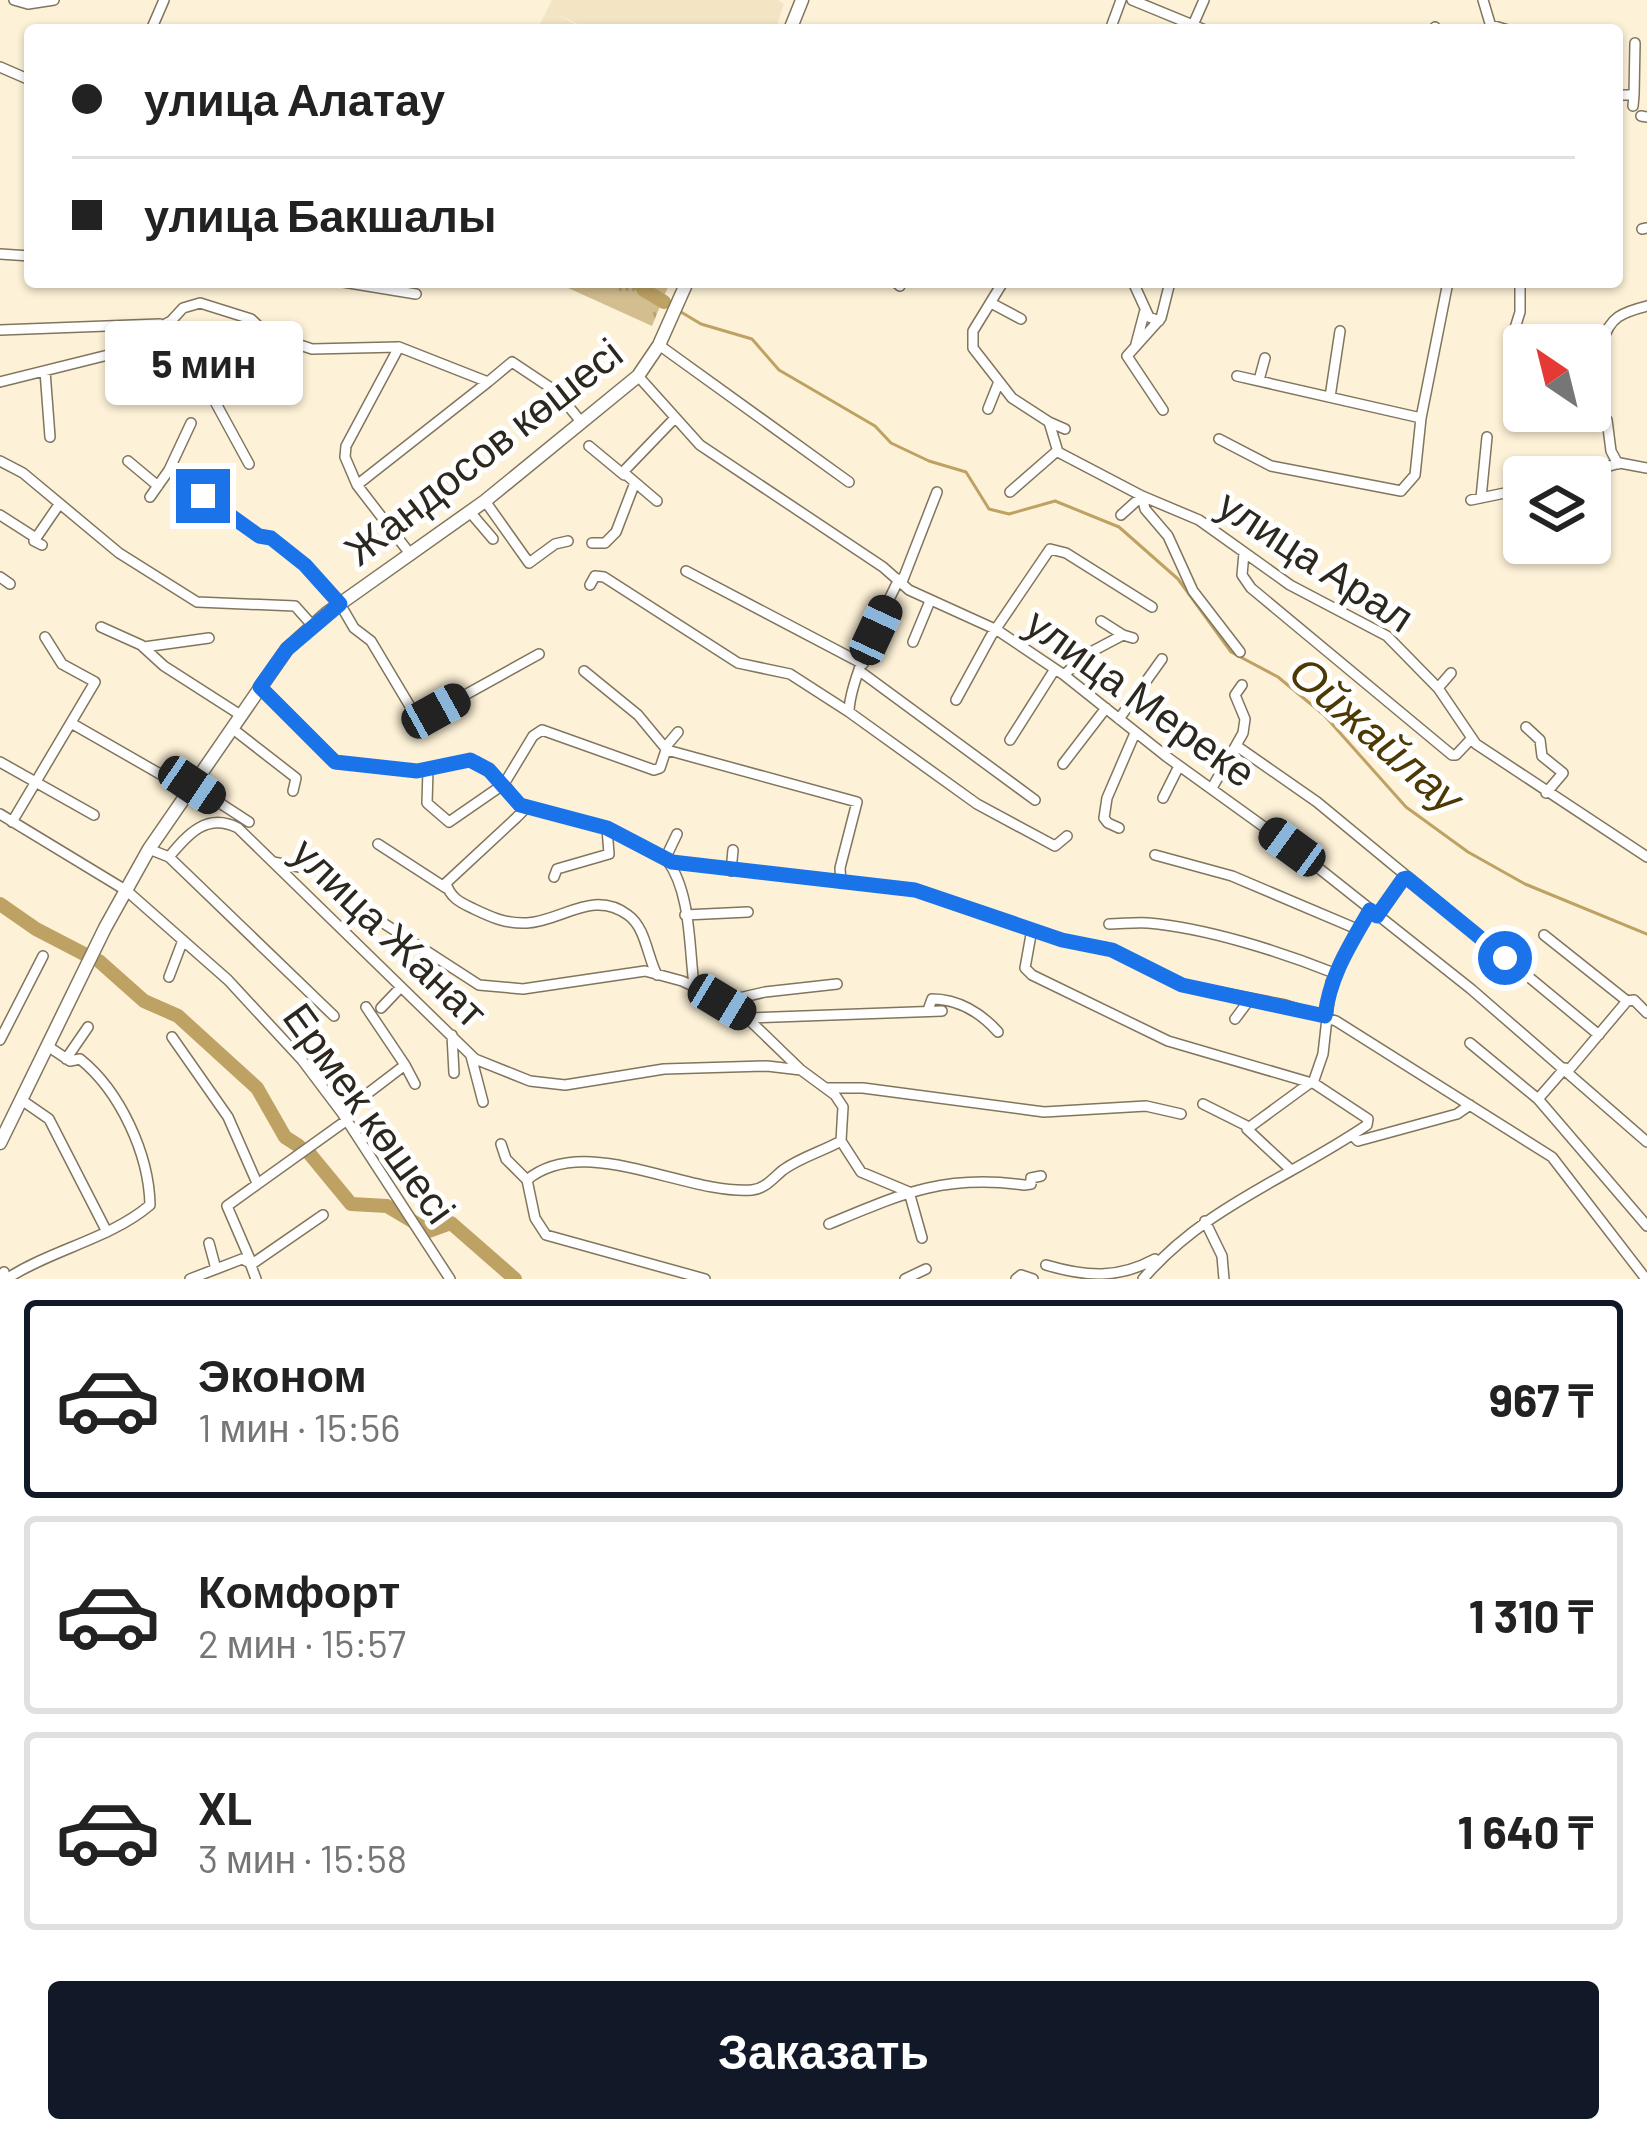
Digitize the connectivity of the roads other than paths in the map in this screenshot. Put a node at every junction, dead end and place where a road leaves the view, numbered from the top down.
1 (14, 0) edge
2 (54, 0) edge
3 (1132, 0) edge
4 (1189, 24) edge
5 (1635, 43) dead end
6 (1623, 96) edge
7 (392, 288) edge
8 (684, 288) edge
9 (1000, 288) edge
10 (1136, 288) edge
11 (1169, 288) edge
12 (1447, 288) edge
13 (1520, 288) edge
14 (416, 294) dead end
15 (992, 303) junction
16 (1647, 306) edge
17 (1145, 310) junction
18 (1021, 319) dead end
19 (171, 321) junction
20 (1159, 321) junction
21 (0, 330) edge
22 (1340, 331) dead end
23 (1136, 344) junction
24 (659, 345) junction
25 (399, 347) junction
26 (1265, 358) dead end
27 (45, 371) junction
28 (638, 376) junction
29 (1237, 376) dead end
30 (1259, 380) junction
31 (0, 382) edge
32 (488, 382) junction
33 (998, 384) junction
34 (1330, 397) junction
35 (988, 410) dead end
36 (1163, 410) dead end
37 (1421, 418) junction
38 (674, 419) junction
39 (1048, 422) junction
40 (191, 423) dead end
41 (582, 423) junction
42 (1065, 429) dead end
43 (1609, 432) edge
44 (50, 437) dead end
45 (1486, 437) dead end
46 (1219, 439) dead end
47 (589, 446) dead end
48 (1057, 451) junction
49 (0, 461) edge
50 (128, 461) dead end
51 (249, 464) dead end
52 (1618, 464) junction
53 (1611, 466) edge
54 (1647, 468) edge
55 (169, 470) junction
56 (622, 472) junction
57 (849, 482) dead end
58 (357, 485) junction
59 (634, 485) junction
60 (158, 486) junction
61 (938, 492) dead end
62 (1010, 492) dead end
63 (1503, 493) edge
64 (1142, 496) junction
65 (150, 497) dead end
66 (485, 501) junction
67 (657, 501) dead end
68 (58, 506) junction
69 (470, 512) junction
70 (0, 515) edge
71 (1121, 515) dead end
72 (493, 539) dead end
73 (568, 541) dead end
74 (592, 543) dead end
75 (1244, 553) junction
76 (410, 555) junction
77 (686, 571) dead end
78 (900, 581) junction
79 (590, 585) dead end
80 (930, 601) junction
81 (340, 604) junction
82 (1152, 607) dead end
83 (312, 625) junction
84 (101, 627) dead end
85 (997, 630) junction
86 (45, 638) dead end
87 (209, 638) dead end
88 (913, 642) dead end
89 (1104, 644) junction
90 (144, 647) junction
91 (1240, 652) dead end
92 (539, 654) dead end
93 (1162, 659) dead end
94 (862, 668) junction
95 (584, 671) dead end
96 (1060, 672) junction
97 (1451, 673) dead end
98 (1242, 686) dead end
99 (260, 687) junction
100 (1438, 688) junction
101 (956, 700) dead end
102 (1106, 708) junction
103 (849, 712) junction
104 (242, 716) junction
105 (1119, 719) junction
106 (71, 723) junction
107 (1526, 727) dead end
108 (233, 729) junction
109 (678, 733) dead end
110 (1135, 733) junction
111 (1472, 738) junction
112 (1010, 740) dead end
113 (1242, 748) junction
114 (667, 750) junction
115 (0, 762) edge
116 (1063, 764) dead end
117 (1179, 766) junction
118 (428, 770) junction
119 (167, 778) dead end
120 (38, 780) junction
121 (504, 784) junction
122 (192, 785) junction
123 (1211, 788) junction
124 (293, 791) dead end
125 (1546, 793) junction
126 (1163, 798) dead end
127 (1035, 800) dead end
128 (520, 805) junction
129 (0, 814) edge
130 (94, 814) dead end
131 (12, 822) junction
132 (249, 822) dead end
133 (607, 828) junction
134 (1119, 828) dead end
135 (676, 834) dead end
136 (1067, 836) dead end
137 (378, 844) dead end
138 (149, 849) junction
139 (733, 850) dead end
140 (1155, 854) dead end
141 (169, 857) junction
142 (1647, 857) edge
143 (666, 860) junction
144 (274, 862) junction
145 (731, 871) junction
146 (554, 877) dead end
147 (1407, 878) junction
148 (842, 883) junction
149 (444, 884) junction
150 (127, 891) junction
151 (748, 912) dead end
152 (1374, 913) junction
153 (686, 915) junction
154 (1109, 924) dead end
155 (1032, 929) junction
156 (1357, 929) junction
157 (1544, 934) dead end
158 (183, 940) junction
159 (44, 956) dead end
160 (1334, 973) junction
161 (657, 974) junction
162 (170, 977) dead end
163 (836, 984) dead end
164 (694, 986) junction
165 (401, 987) junction
166 (1250, 999) junction
167 (1627, 1001) junction
168 (722, 1002) junction
169 (366, 1007) dead end
170 (381, 1008) dead end
171 (928, 1010) junction
172 (942, 1011) dead end
173 (1647, 1012) edge
174 (334, 1016) dead end
175 (1325, 1016) junction
176 (746, 1018) junction
177 (1234, 1019) dead end
178 (88, 1027) dead end
179 (998, 1032) dead end
180 (452, 1035) junction
181 (1598, 1035) junction
182 (172, 1037) dead end
183 (0, 1040) edge
184 (1470, 1043) dead end
185 (49, 1047) junction
186 (471, 1056) junction
187 (66, 1059) junction
188 (405, 1065) junction
189 (1566, 1069) junction
190 (801, 1070) junction
191 (454, 1073) dead end
192 (1310, 1083) junction
193 (416, 1084) dead end
194 (832, 1092) junction
195 (1538, 1099) junction
196 (23, 1101) junction
197 (483, 1102) dead end
198 (1202, 1104) dead end
199 (1471, 1105) junction
200 (1180, 1114) dead end
201 (344, 1116) junction
202 (4, 1125) edge
203 (1249, 1126) junction
204 (1352, 1135) junction
205 (841, 1141) junction
206 (1647, 1142) edge
207 (0, 1143) edge
208 (501, 1144) dead end
209 (1291, 1170) junction
210 (1041, 1176) dead end
211 (527, 1180) junction
212 (257, 1184) junction
213 (753, 1190) junction
214 (909, 1192) junction
215 (763, 1200) dead end
216 (323, 1215) dead end
217 (1205, 1221) junction
218 (829, 1224) dead end
219 (1647, 1226) edge
220 (106, 1232) junction
221 (922, 1238) dead end
222 (208, 1243) dead end
223 (1167, 1252) junction
224 (1222, 1256) junction
225 (250, 1263) junction
226 (1046, 1264) dead end
227 (1211, 1268) dead end
228 (217, 1269) junction
229 (926, 1269) dead end
230 (4, 1275) edge
231 (190, 1279) edge
232 (256, 1279) edge
233 (450, 1279) edge
234 (705, 1279) edge
235 (904, 1279) edge
236 (1016, 1279) edge
237 (1034, 1279) edge
238 (1143, 1279) edge
239 (1224, 1279) edge
240 (1646, 1279) edge

1 - 2 street
3 - 4 street
5 - 6 street
7 - 14 street
8 - 24 main road, Жандосов көшесі
9 - 15 street
10 - 17 street
11 - 20 street
12 - 37 street
13 - 16 street
15 - 18 street
15 - 33 street
17 - 20 street
17 - 23 street
19 - 21 street
19 - 25 street
19 - 27 street
19 - 51 street
20 - 23 street
22 - 34 street
23 - 36 street
24 - 28 main road, Жандосов көшесі
24 - 57 street
25 - 32 street
25 - 58 street
26 - 30 street
27 - 31 street
27 - 44 street
28 - 38 street, улица Мереке
28 - 41 main road, Жандосов көшесі
29 - 30 street
30 - 34 street
32 - 41 street
32 - 58 street
33 - 35 street
33 - 39 street
34 - 37 street
37 - 46 street
38 - 56 street
38 - 78 street, улица Мереке
39 - 42 street
39 - 48 street
40 - 55 street
41 - 66 main road, Жандосов көшесі
43 - 52 street
45 - 63 street
47 - 56 street
48 - 62 street
48 - 64 street, улица Арал
49 - 68 street
50 - 60 street
52 - 53 street
52 - 54 street
55 - 60 street
55 - 81 street
56 - 59 street
58 - 76 street
59 - 67 street
59 - 74 street
60 - 65 street
61 - 78 street
64 - 71 street
64 - 75 street, улица Арал
64 - 91 street
66 - 69 main road, Жандосов көшесі
66 - 73 street
68 - 70 street
68 - 83 street
69 - 72 street
69 - 76 main road, Жандосов көшесі
75 - 100 street, улица Арал
75 - 111 street
76 - 81 main road, Жандосов көшесі
77 - 94 street
78 - 80 street, улица Мереке
78 - 94 street
79 - 103 street
80 - 85 street, улица Мереке
80 - 88 street
81 - 83 main road, Жандосов көшесі
81 - 92 street
82 - 85 street
83 - 99 main road, Жандосов көшесі
84 - 90 street
85 - 96 street, улица Мереке
85 - 101 street
86 - 106 street
87 - 90 street
89 - 89 street
89 - 96 street
90 - 104 street
93 - 105 street
94 - 103 street
94 - 127 street
95 - 114 street
96 - 102 street, улица Мереке
96 - 112 street
97 - 100 street
98 - 113 street
99 - 104 main road, Жандосов көшесі
99 - 118 street
100 - 111 street, улица Арал
102 - 105 street, улица Мереке
102 - 116 street
103 - 136 street
104 - 108 main road, Жандосов көшесі
105 - 110 street, улица Мереке
106 - 119 street
106 - 120 street
107 - 125 street
108 - 122 main road, Жандосов көшесі
108 - 124 street
109 - 114 street
110 - 117 street, улица Мереке
110 - 134 street
111 - 125 street, улица Арал
113 - 123 street
113 - 147 street
114 - 121 street
114 - 148 street
115 - 120 street
117 - 123 street, улица Мереке
117 - 126 street
118 - 121 street
118 - 121 street
120 - 130 street
120 - 131 street
121 - 128 street
122 - 132 street
122 - 138 main road, Жандосов көшесі
123 - 152 street, улица Мереке
125 - 142 street, улица Арал
128 - 133 street
128 - 149 street
129 - 131 street, Ермек көшесі
131 - 150 street, Ермек көшесі
133 - 143 street
133 - 146 street
135 - 143 street
137 - 149 street
138 - 141 street
138 - 150 main road, Жандосов көшесі
139 - 145 street
140 - 156 street
141 - 144 street, улица Жанат
141 - 174 street
143 - 145 street
143 - 153 street
144 - 161 street
144 - 165 street, улица Жанат
145 - 148 street
147 - 152 street
147 - 181 street
148 - 155 street
149 - 161 street
150 - 158 street, Ермек көшесі
150 - 185 main road, Жандосов көшесі
151 - 153 street
152 - 156 street
152 - 189 street, улица Мереке
153 - 164 street
154 - 160 street
155 - 166 street
155 - 192 street
156 - 160 street
157 - 167 street
158 - 162 street
158 - 201 street, Ермек көшесі
159 - 183 street
160 - 175 street
161 - 164 street
163 - 168 street
164 - 168 street
165 - 170 street
165 - 180 street, улица Жанат
166 - 175 street
166 - 177 street
167 - 173 street
167 - 181 street
168 - 176 street
169 - 188 street
171 - 172 street
171 - 176 street
171 - 179 street
175 - 192 street
175 - 199 street
176 - 190 street
178 - 187 street
180 - 186 street, улица Жанат
180 - 191 street
181 - 189 street
182 - 212 street
184 - 195 street
185 - 187 street
185 - 196 main road, Жандосов көшесі
186 - 190 street, улица Жанат
186 - 197 street
187 - 220 street
188 - 193 street
188 - 201 street
189 - 195 street
189 - 206 street, улица Мереке
190 - 194 street
192 - 203 street
192 - 204 street
194 - 200 street
194 - 205 street
195 - 219 street
196 - 202 main road, Жандосов көшесі
196 - 220 street
198 - 203 street
199 - 204 street
199 - 240 street
201 - 212 street
201 - 233 street, Ермек көшесі
202 - 207 main road, Жандосов көшесі
203 - 209 street
204 - 209 street
205 - 213 street
205 - 214 street
208 - 211 street
209 - 217 street
210 - 214 street
211 - 213 street
211 - 234 street
212 - 225 street
213 - 215 street
214 - 218 street
214 - 221 street
216 - 225 street
217 - 223 street
217 - 224 street
220 - 230 street
222 - 228 street
223 - 226 street
223 - 238 street
224 - 227 street
224 - 239 street
225 - 228 street
225 - 232 street
228 - 231 street
229 - 235 street
236 - 237 street

